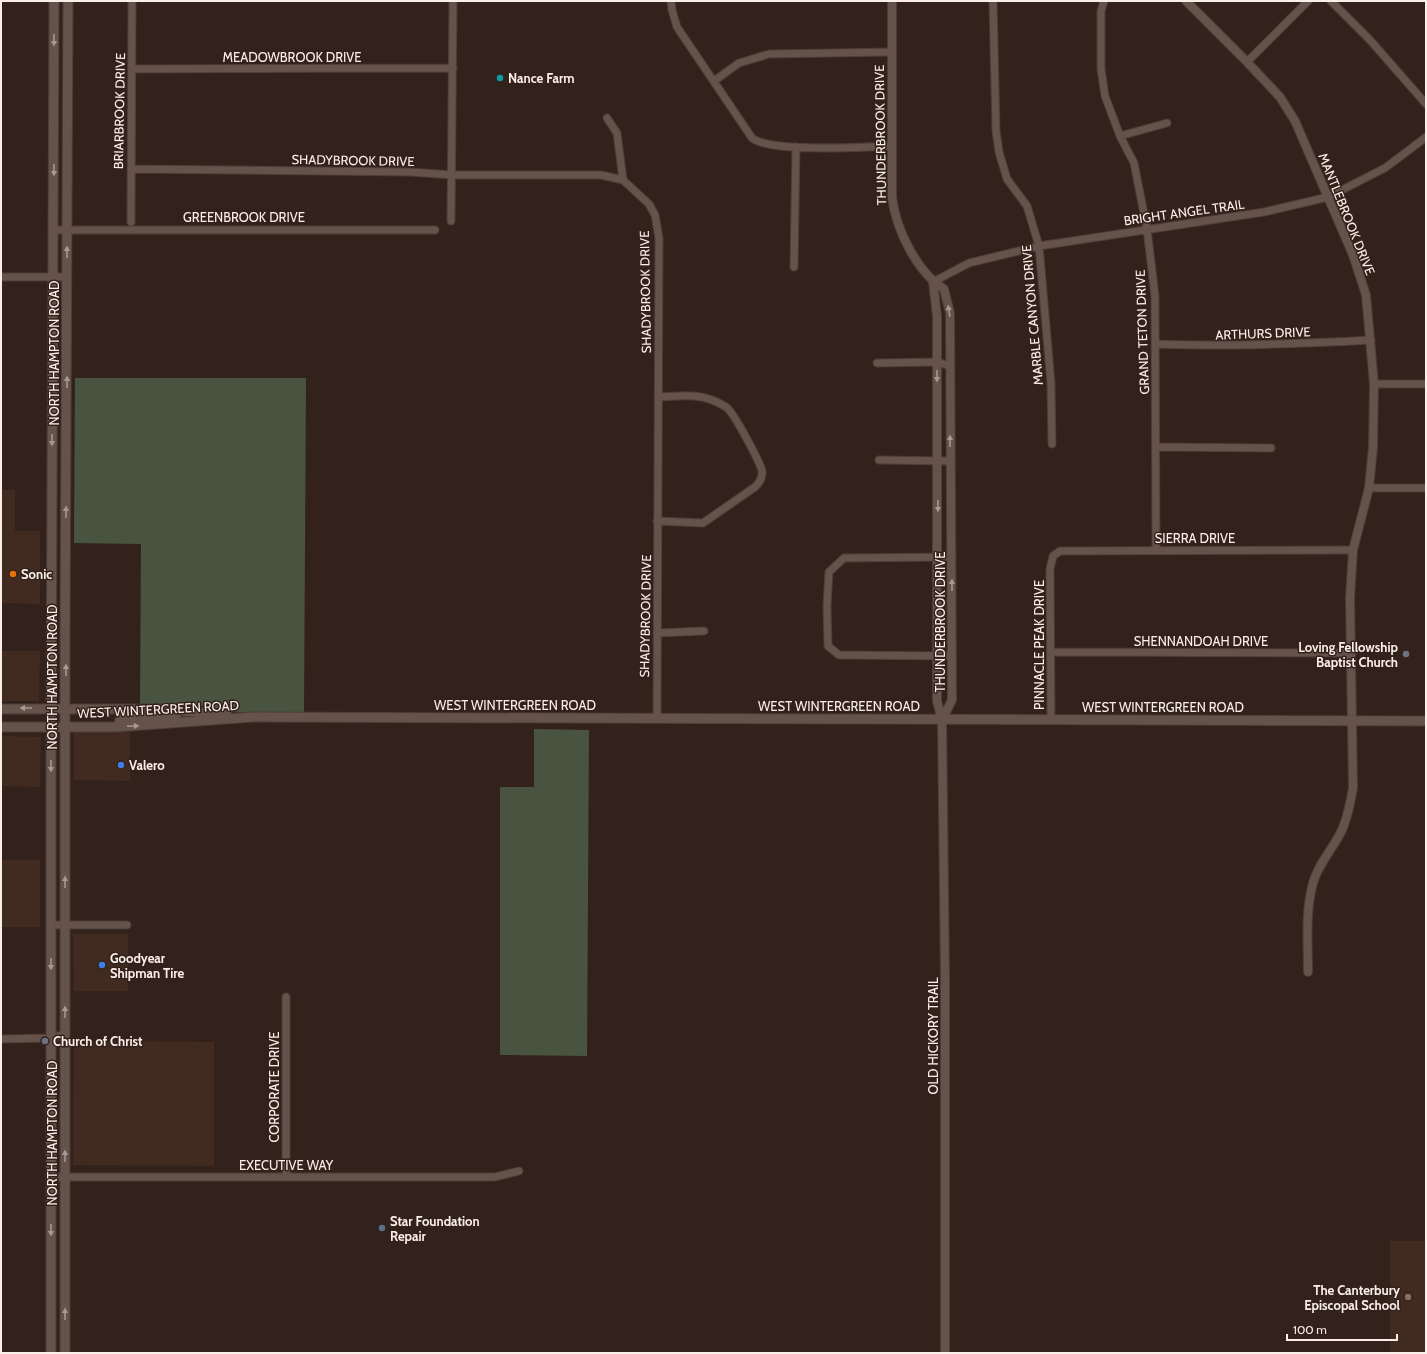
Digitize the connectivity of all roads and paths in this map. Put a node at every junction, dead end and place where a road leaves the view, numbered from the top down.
1 (54, 1) edge
2 (68, 1) edge
3 (132, 1) edge
4 (453, 1) edge
5 (671, 1) edge
6 (892, 1) edge
7 (993, 1) edge
8 (1104, 1) edge
9 (1186, 1) edge
10 (1308, 1) edge
11 (1331, 1) edge
12 (891, 52) junction
13 (1247, 62) junction
14 (453, 68) junction
15 (132, 69) junction
16 (714, 81) junction
17 (1426, 104) edge
18 (607, 118) dead end
19 (1167, 123) dead end
20 (1120, 136) junction
21 (1426, 136) edge
22 (891, 146) junction
23 (796, 147) junction
24 (131, 168) junction
25 (453, 175) junction
26 (623, 180) junction
27 (1328, 197) junction
28 (451, 221) dead end
29 (131, 222) dead end
30 (67, 229) junction
31 (1148, 229) junction
32 (53, 230) junction
33 (435, 230) dead end
34 (1039, 246) junction
35 (794, 267) dead end
36 (1, 277) edge
37 (53, 277) junction
38 (67, 277) junction
39 (933, 282) junction
40 (1371, 340) junction
41 (1156, 344) junction
42 (937, 362) junction
43 (877, 363) dead end
44 (950, 366) junction
45 (1374, 384) junction
46 (1426, 384) edge
47 (658, 397) junction
48 (1052, 444) dead end
49 (1157, 447) junction
50 (1271, 448) dead end
51 (879, 460) dead end
52 (937, 460) junction
53 (950, 460) junction
54 (1369, 488) junction
55 (1426, 488) edge
56 (658, 521) junction
57 (52, 540) junction
58 (66, 540) junction
59 (1353, 550) junction
60 (1156, 551) junction
61 (938, 557) junction
62 (952, 557) junction
63 (1050, 569) joint
64 (704, 631) dead end
65 (657, 633) junction
66 (1051, 652) junction
67 (1352, 653) junction
68 (952, 656) junction
69 (938, 657) junction
70 (1, 708) edge
71 (51, 708) junction
72 (66, 709) junction
73 (224, 714) junction
74 (253, 717) junction
75 (657, 718) junction
76 (942, 720) junction
77 (1051, 720) junction
78 (1352, 721) junction
79 (1426, 721) edge
80 (66, 726) junction
81 (1, 727) edge
82 (51, 727) junction
83 (118, 727) junction
84 (51, 925) junction
85 (66, 925) junction
86 (128, 925) dead end
87 (1308, 972) dead end
88 (286, 997) dead end
89 (65, 1034) junction
90 (51, 1038) junction
91 (1, 1039) edge
92 (519, 1171) dead end
93 (51, 1177) junction
94 (286, 1177) junction
95 (65, 1178) junction
96 (51, 1353) edge
97 (65, 1353) edge
98 (945, 1353) edge

1 -> 32 main road, NORTH HAMPTON ROAD
2 - 30 main road, NORTH HAMPTON ROAD
3 - 15 street, BRIARBROOK DRIVE
4 - 14 street
5 - 16 street
6 - 12 street, THUNDERBROOK DRIVE
7 - 34 street, MARBLE CANYON DRIVE
8 - 20 street, GRAND TETON DRIVE
9 - 13 street, MANTLEBROOK DRIVE
10 - 13 street
11 - 17 street
12 - 16 street
12 - 22 street, THUNDERBROOK DRIVE
13 - 27 street, MANTLEBROOK DRIVE
14 - 15 street, MEADOWBROOK DRIVE
14 - 25 street
15 - 24 street, BRIARBROOK DRIVE
16 - 23 street
18 - 26 street
19 - 20 street
20 - 31 street, GRAND TETON DRIVE
21 - 27 street, BRIGHT ANGEL TRAIL
22 - 23 street
22 - 39 street, THUNDERBROOK DRIVE
23 - 35 street
24 - 25 street, SHADYBROOK DRIVE
24 - 29 street, BRIARBROOK DRIVE
25 - 26 street, SHADYBROOK DRIVE
25 - 28 street
26 - 47 street, SHADYBROOK DRIVE
27 - 31 street, BRIGHT ANGEL TRAIL
27 - 40 street, MANTLEBROOK DRIVE
30 - 32 street, GREENBROOK DRIVE
30 - 33 street, GREENBROOK DRIVE
38 -> 30 main road, NORTH HAMPTON ROAD
31 - 34 street, BRIGHT ANGEL TRAIL
31 - 41 street, GRAND TETON DRIVE
32 - 37 main road, NORTH HAMPTON ROAD
34 - 39 street, BRIGHT ANGEL TRAIL
34 - 48 street, MARBLE CANYON DRIVE
36 - 37 street
37 - 38 street
37 -> 57 main road, NORTH HAMPTON ROAD
58 -> 38 main road, NORTH HAMPTON ROAD
39 - 42 street, THUNDERBROOK DRIVE
44 -> 39 street, THUNDERBROOK DRIVE
40 - 41 street, ARTHURS DRIVE
40 - 45 street, MANTLEBROOK DRIVE
41 - 49 street, GRAND TETON DRIVE
42 - 43 street
42 - 44 street
42 -> 52 street, THUNDERBROOK DRIVE
53 -> 44 street, THUNDERBROOK DRIVE
45 - 46 street
45 - 54 street, MANTLEBROOK DRIVE
47 - 56 street, SHADYBROOK DRIVE
47 - 56 street
49 - 50 street
49 - 60 street, GRAND TETON DRIVE
51 - 52 street
52 - 53 street
52 -> 61 street, THUNDERBROOK DRIVE
53 - 62 street, THUNDERBROOK DRIVE
54 - 55 street
54 - 59 street, MANTLEBROOK DRIVE
56 - 65 street, SHADYBROOK DRIVE
57 - 58 main road
57 - 71 main road, NORTH HAMPTON ROAD
72 -> 58 main road, NORTH HAMPTON ROAD
59 - 60 street, SIERRA DRIVE
59 - 67 street, MANTLEBROOK DRIVE
60 - 63 street, SIERRA DRIVE
61 - 62 street
61 - 69 street, THUNDERBROOK DRIVE
61 - 69 street
68 -> 62 street, THUNDERBROOK DRIVE
63 - 66 street, PINNACLE PEAK DRIVE
64 - 65 street
65 - 75 street, SHADYBROOK DRIVE
66 - 67 street, SHENNANDOAH DRIVE
66 - 77 street, PINNACLE PEAK DRIVE
67 - 78 street, MANTLEBROOK DRIVE
68 - 69 street
68 - 76 street, THUNDERBROOK DRIVE
69 - 76 street, THUNDERBROOK DRIVE
71 -> 70 main road, WEST WINTERGREEN ROAD
71 - 72 main road, WEST WINTERGREEN ROAD
71 - 82 main road, NORTH HAMPTON ROAD
72 - 73 main road, WEST WINTERGREEN ROAD
72 - 80 main road, NORTH HAMPTON ROAD
73 - 74 main road, WEST WINTERGREEN ROAD
73 - 83 main road
74 - 75 main road, WEST WINTERGREEN ROAD
83 -> 74 main road, WEST WINTERGREEN ROAD
75 - 76 main road, WEST WINTERGREEN ROAD
76 - 77 main road, WEST WINTERGREEN ROAD
76 - 98 street, OLD HICKORY TRAIL
77 - 78 main road, WEST WINTERGREEN ROAD
78 - 79 main road, WEST WINTERGREEN ROAD
78 - 87 street, MANTLEBROOK DRIVE
80 - 82 main road, WEST WINTERGREEN ROAD
80 - 83 main road, WEST WINTERGREEN ROAD
85 -> 80 main road, NORTH HAMPTON ROAD
81 - 82 main road, WEST WINTERGREEN ROAD
82 -> 84 main road, NORTH HAMPTON ROAD
84 - 85 street
84 -> 90 main road, NORTH HAMPTON ROAD
85 - 86 street
89 -> 85 main road, NORTH HAMPTON ROAD
88 - 94 street, CORPORATE DRIVE
89 - 90 street
95 -> 89 main road, NORTH HAMPTON ROAD
90 - 91 street
90 - 93 main road, NORTH HAMPTON ROAD
92 - 94 street, EXECUTIVE WAY
93 - 95 street, EXECUTIVE WAY
93 -> 96 main road, NORTH HAMPTON ROAD
94 - 95 street, EXECUTIVE WAY
97 -> 95 main road, NORTH HAMPTON ROAD

